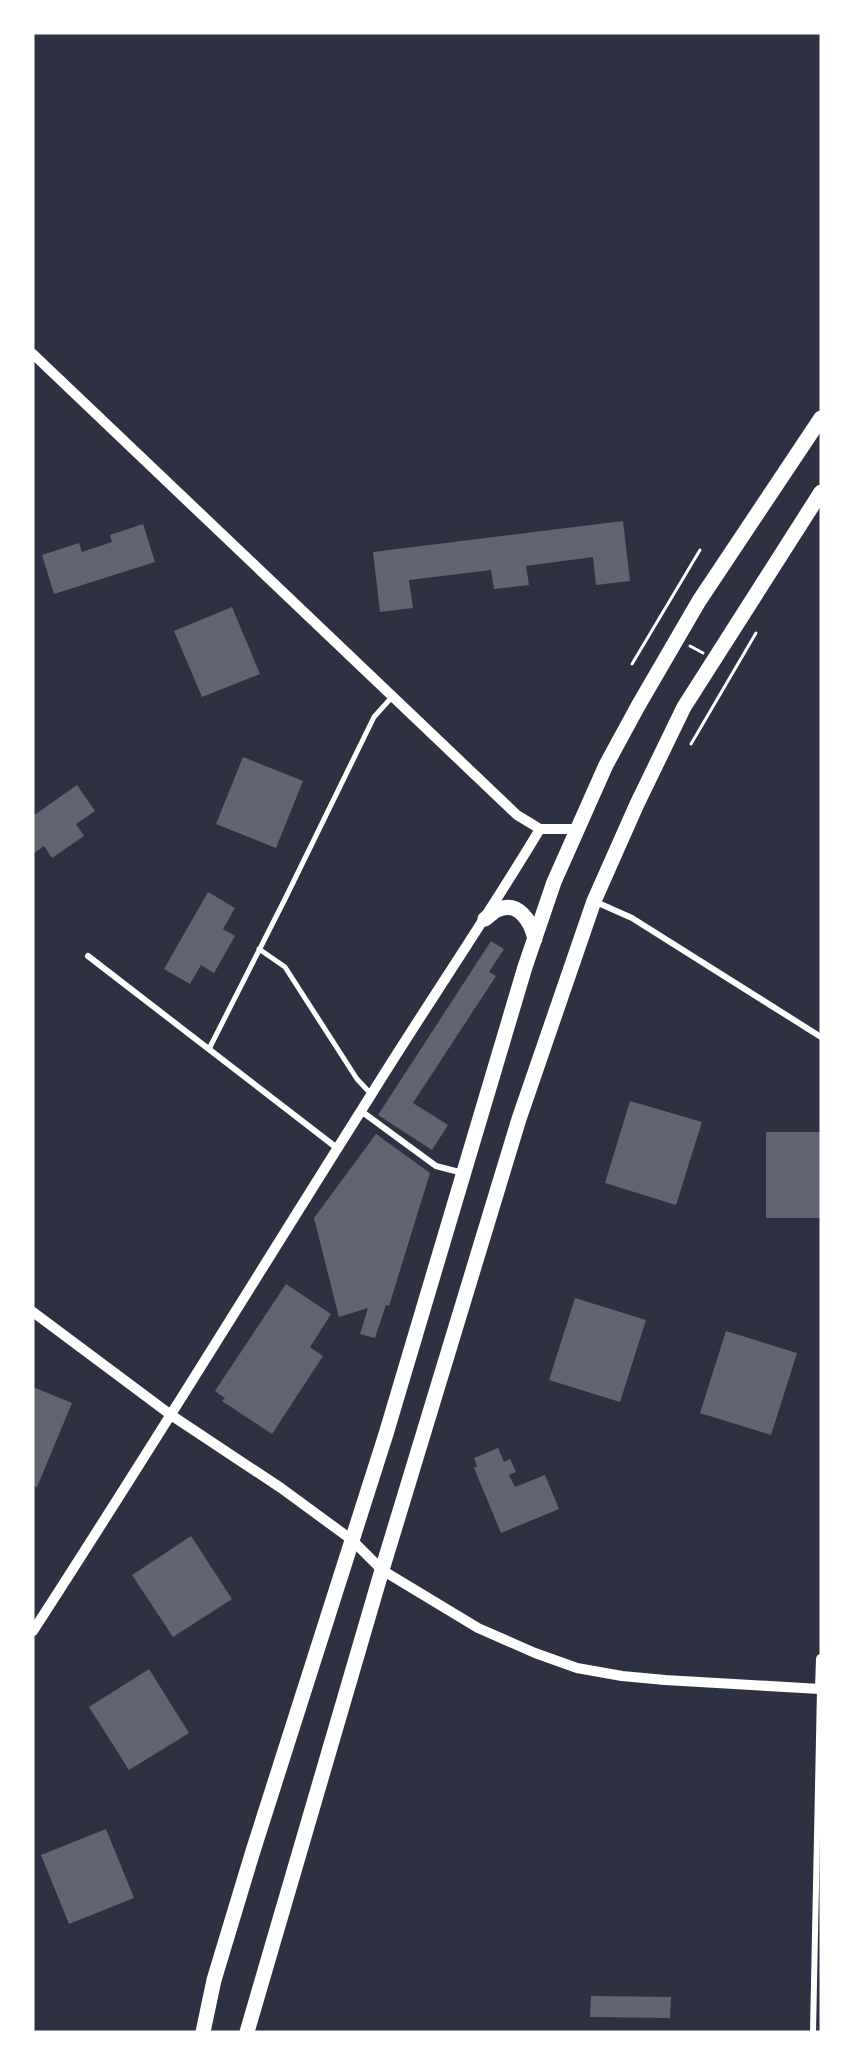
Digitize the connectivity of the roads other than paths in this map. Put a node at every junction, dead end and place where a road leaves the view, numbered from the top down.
1 (33, 354) edge
2 (821, 418) edge
3 (821, 492) edge
4 (392, 697) junction
5 (540, 829) junction
6 (578, 829) junction
7 (594, 901) junction
8 (484, 919) junction
9 (535, 939) junction
10 (259, 949) junction
11 (88, 956) dead end
12 (821, 1037) edge
13 (209, 1049) junction
14 (371, 1094) junction
15 (361, 1111) junction
16 (338, 1148) junction
17 (463, 1174) junction
18 (33, 1312) edge
19 (171, 1415) junction
20 (352, 1540) junction
21 (382, 1570) junction
22 (33, 1631) edge
23 (821, 1659) edge
24 (820, 1689) edge
25 (203, 2032) edge
26 (247, 2032) edge
27 (813, 2032) edge

1 - 4 street
2 - 6 main road
3 - 7 main road
4 - 5 street
4 - 10 street
5 - 6 street
5 - 8 street
6 - 9 main road
7 - 12 street
7 - 21 main road
8 - 9 main road
8 - 14 street
9 - 17 main road
10 - 13 street
10 - 14 street
11 - 13 street
13 - 16 street
14 - 15 street
15 - 16 street
15 - 17 street
16 - 19 street
17 - 20 main road
18 - 19 street
19 - 20 street
19 - 22 street
20 - 21 street
20 - 25 main road
21 - 24 street
21 - 26 main road
23 - 24 street
24 - 27 street

